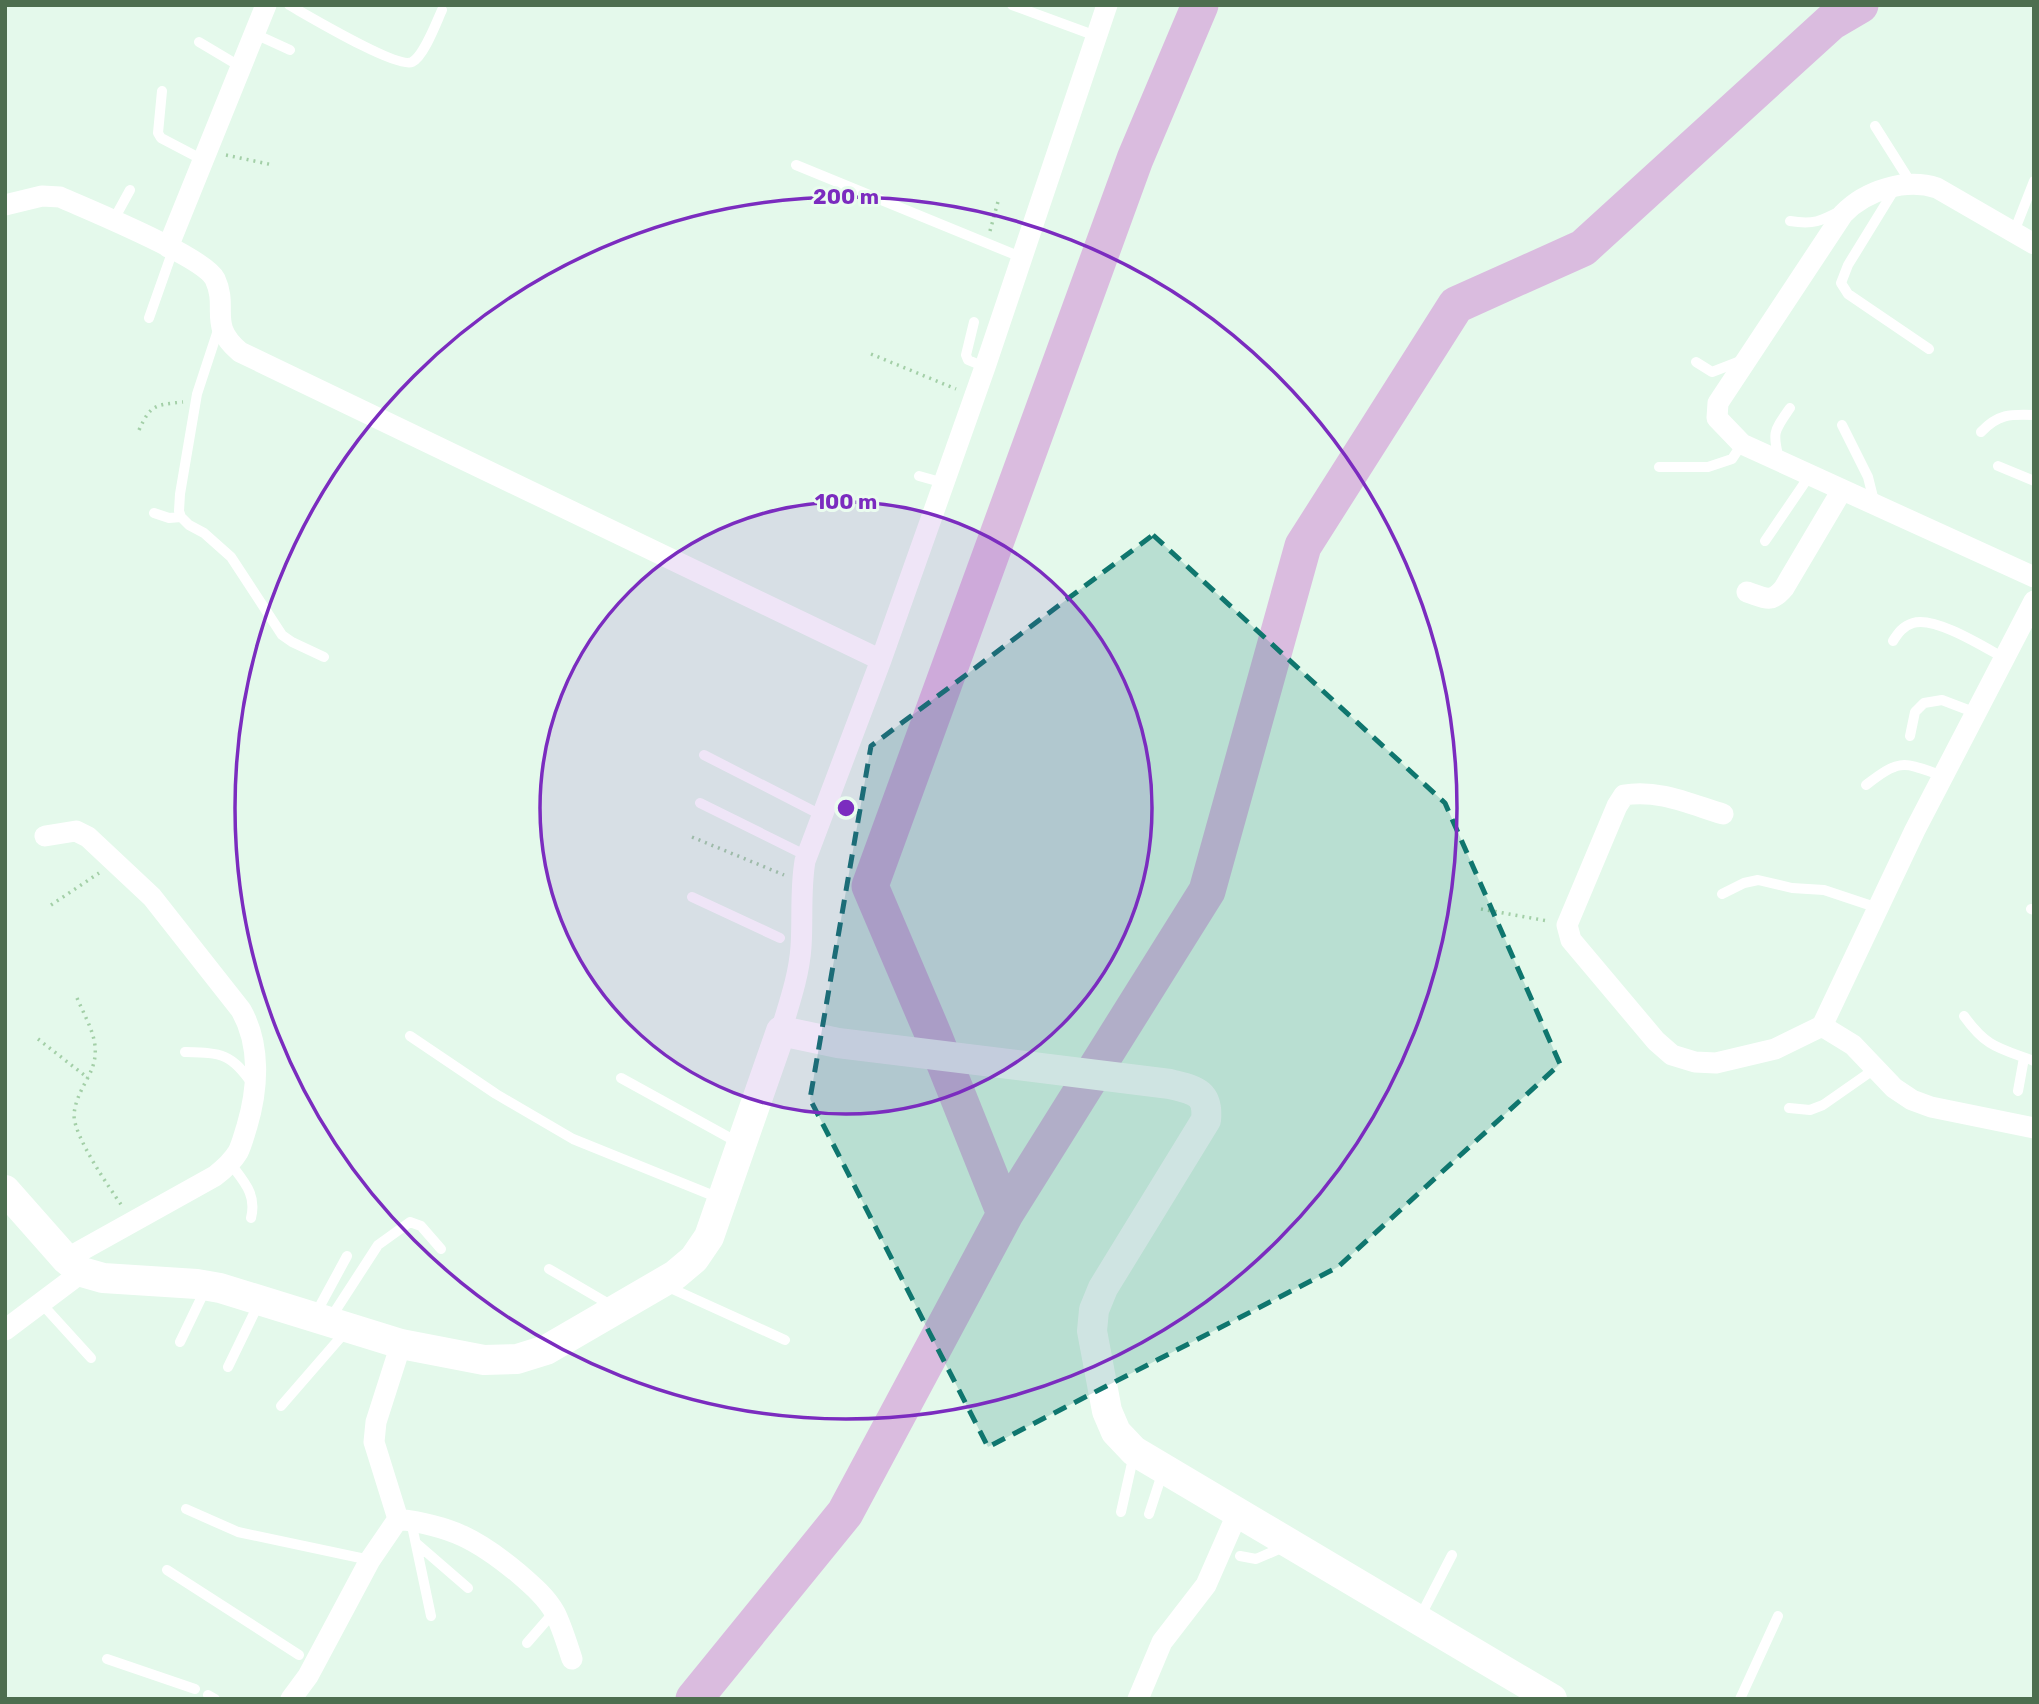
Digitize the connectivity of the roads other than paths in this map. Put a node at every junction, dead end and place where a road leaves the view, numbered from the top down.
1 (266, 5) edge
2 (289, 5) edge
3 (1012, 5) edge
4 (1107, 5) edge
5 (442, 10) dead end
6 (255, 34) junction
7 (1096, 36) junction
8 (199, 42) dead end
9 (290, 50) dead end
10 (241, 67) junction
11 (162, 91) dead end
12 (1875, 126) dead end
13 (205, 155) junction
14 (796, 165) dead end
15 (2034, 181) edge
16 (1904, 185) junction
17 (130, 190) dead end
18 (1853, 203) junction
19 (5, 205) edge
20 (113, 221) junction
21 (1790, 221) dead end
22 (2014, 232) junction
23 (2034, 244) edge
24 (170, 248) junction
25 (1023, 258) junction
26 (149, 318) dead end
27 (974, 322) dead end
28 (220, 325) junction
29 (1929, 349) dead end
30 (1748, 358) junction
31 (1696, 362) dead end
32 (985, 367) junction
33 (1790, 408) dead end
34 (2034, 415) edge
35 (1842, 425) dead end
36 (1980, 432) dead end
37 (1742, 444) junction
38 (1780, 462) junction
39 (1998, 466) dead end
40 (1660, 467) dead end
41 (1810, 475) junction
42 (919, 476) dead end
43 (2034, 481) edge
44 (944, 483) junction
45 (1842, 490) junction
46 (1875, 505) junction
47 (154, 513) dead end
48 (181, 517) junction
49 (1765, 541) dead end
50 (2034, 577) edge
51 (1747, 592) dead end
52 (2034, 601) edge
53 (1893, 641) dead end
54 (324, 657) dead end
55 (2004, 658) junction
56 (881, 660) junction
57 (1976, 713) junction
58 (1910, 736) dead end
59 (704, 755) dead end
60 (1943, 776) junction
61 (1866, 785) dead end
62 (700, 803) dead end
63 (1723, 814) dead end
64 (823, 816) junction
65 (45, 836) dead end
66 (807, 856) junction
67 (1722, 894) dead end
68 (692, 897) dead end
69 (1878, 908) junction
70 (780, 938) dead end
71 (1964, 1016) dead end
72 (1822, 1026) junction
73 (781, 1031) junction
74 (410, 1036) dead end
75 (186, 1052) dead end
76 (2029, 1059) edge
77 (1876, 1068) junction
78 (621, 1078) dead end
79 (256, 1089) junction
80 (2018, 1091) dead end
81 (1789, 1108) dead end
82 (2034, 1128) edge
83 (742, 1144) junction
84 (230, 1163) junction
85 (5, 1190) edge
86 (722, 1200) junction
87 (251, 1218) dead end
88 (441, 1249) dead end
89 (347, 1256) dead end
90 (74, 1266) junction
91 (549, 1269) dead end
92 (661, 1283) junction
93 (207, 1286) junction
94 (260, 1300) junction
95 (41, 1303) junction
96 (617, 1308) junction
97 (331, 1322) junction
98 (5, 1330) edge
99 (785, 1340) dead end
100 (180, 1342) dead end
101 (401, 1344) junction
102 (91, 1358) dead end
103 (228, 1367) dead end
104 (281, 1406) dead end
105 (1134, 1451) junction
106 (1164, 1468) junction
107 (187, 1509) dead end
108 (1121, 1512) dead end
109 (1238, 1512) junction
110 (1149, 1514) dead end
111 (404, 1520) junction
112 (416, 1543) junction
113 (1292, 1544) junction
114 (1452, 1555) dead end
115 (1240, 1556) dead end
116 (370, 1560) junction
117 (167, 1570) dead end
118 (468, 1588) dead end
119 (554, 1612) junction
120 (431, 1616) dead end
121 (1778, 1616) dead end
122 (1418, 1619) junction
123 (527, 1643) dead end
124 (107, 1659) dead end
125 (307, 1659) junction
126 (572, 1659) dead end
127 (195, 1689) dead end
128 (291, 1699) edge
129 (1138, 1699) edge
130 (1552, 1699) edge
131 (1740, 1699) edge

1 - 6 street
2 - 5 lane
3 - 7 lane
4 - 7 street
6 - 9 lane
6 - 10 street
7 - 25 street
8 - 10 lane
10 - 13 street
11 - 13 lane
12 - 16 lane
13 - 24 street
14 - 25 lane
15 - 22 lane
16 - 18 street
16 - 22 street
16 - 29 lane
17 - 20 lane
18 - 21 lane
18 - 30 street
19 - 20 street
20 - 24 street
22 - 23 street
24 - 26 lane
24 - 28 street
25 - 32 street
27 - 32 lane
28 - 48 lane
28 - 56 street
30 - 31 lane
30 - 37 street
32 - 44 street
33 - 38 lane
34 - 36 lane
35 - 46 lane
37 - 38 street
37 - 40 lane
38 - 41 street
39 - 43 lane
41 - 45 street
41 - 49 lane
42 - 44 lane
44 - 56 street
45 - 46 street
45 - 51 street
46 - 50 street
47 - 48 lane
48 - 54 lane
52 - 55 street
53 - 55 lane
55 - 57 street
56 - 64 street
57 - 58 lane
57 - 60 street
59 - 64 lane
60 - 61 lane
60 - 69 street
62 - 66 lane
63 - 72 street
64 - 66 street
65 - 79 street
66 - 73 street
67 - 69 lane
68 - 70 lane
69 - 72 street
71 - 76 lane
72 - 77 street
73 - 83 main road
73 - 105 main road
74 - 86 lane
75 - 79 lane
76 - 80 lane
77 - 81 lane
77 - 82 street
78 - 83 lane
79 - 84 street
83 - 86 main road
84 - 87 lane
84 - 90 street
85 - 90 main road
86 - 92 main road
88 - 97 lane
89 - 97 lane
90 - 93 main road
90 - 95 street
91 - 96 lane
92 - 96 main road
92 - 99 lane
93 - 94 main road
93 - 100 lane
94 - 97 main road
94 - 103 lane
95 - 98 street
95 - 102 lane
96 - 101 main road
97 - 101 main road
97 - 104 lane
101 - 111 street
105 - 106 main road
105 - 108 lane
106 - 109 main road
106 - 110 lane
107 - 116 lane
109 - 113 main road
109 - 129 street
111 - 112 lane
111 - 116 street
111 - 119 street
112 - 118 lane
112 - 120 lane
113 - 115 lane
113 - 122 main road
114 - 122 lane
116 - 125 street
117 - 125 lane
119 - 123 lane
119 - 126 street
121 - 131 lane
122 - 130 main road
124 - 127 lane
125 - 128 street

